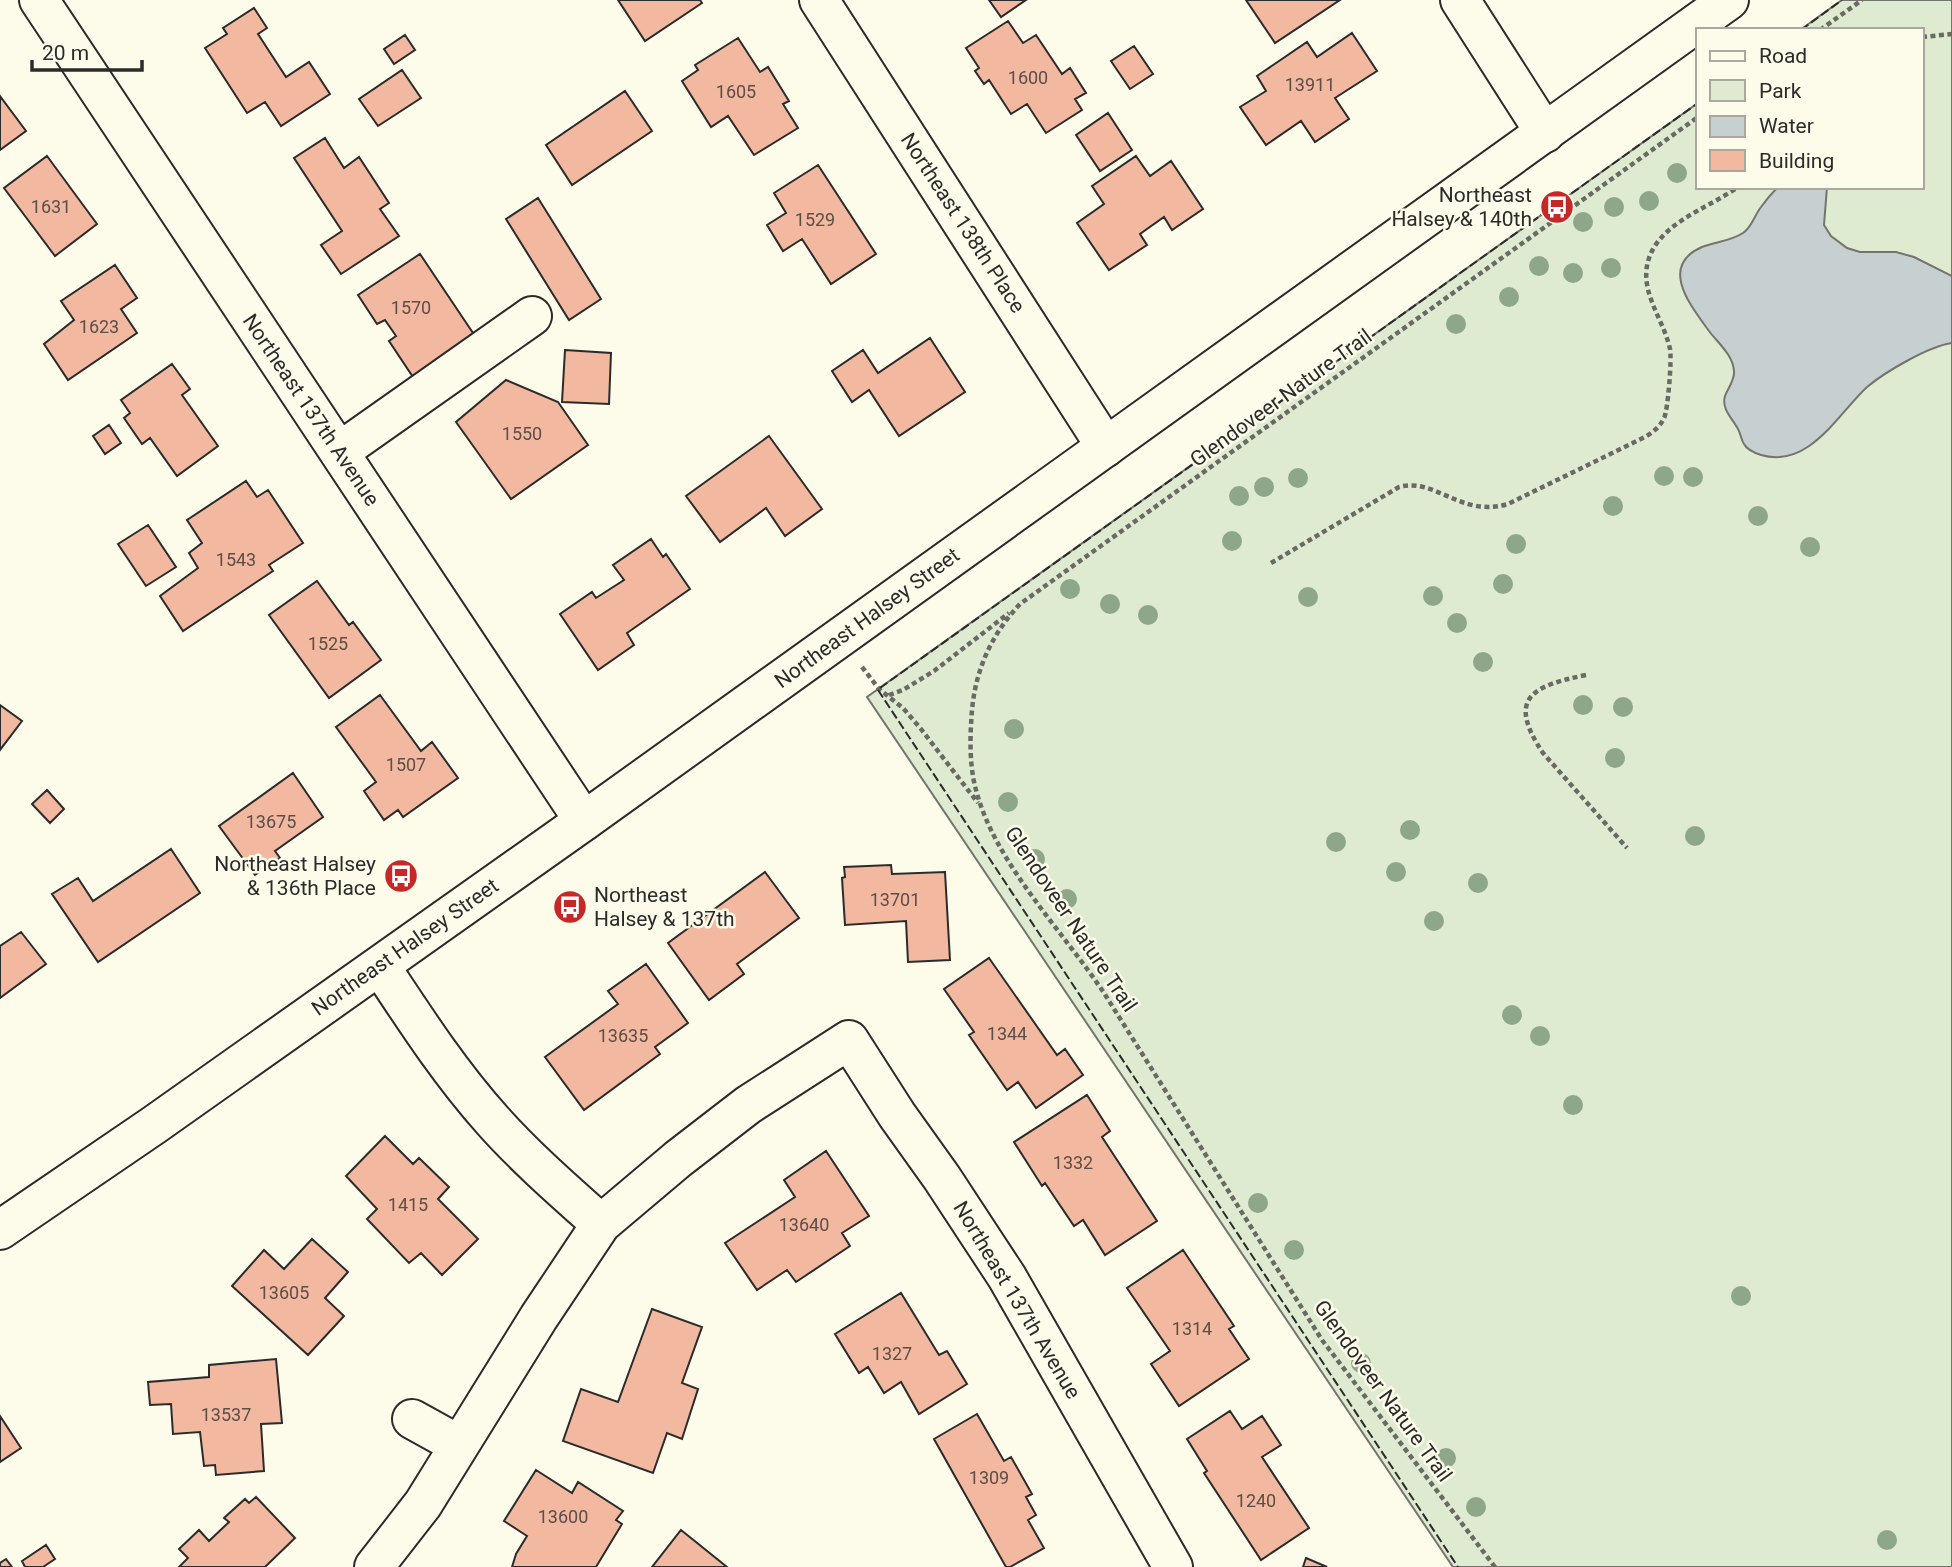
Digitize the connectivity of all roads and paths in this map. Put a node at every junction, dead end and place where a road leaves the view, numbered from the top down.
1 (39, 0) edge
2 (819, 0) edge
3 (1460, 0) edge
4 (1729, 0) edge
5 (1862, 0) edge
6 (1823, 28) edge
7 (1952, 34) edge
8 (1924, 37) edge
9 (1696, 118) edge
10 (1545, 133) junction
11 (1735, 189) edge
12 (532, 316) dead end
13 (1106, 447) junction
14 (339, 452) junction
15 (1271, 563) dead end
16 (1020, 604) junction
17 (1586, 676) dead end
18 (981, 807) junction
19 (583, 821) junction
20 (1627, 848) dead end
21 (380, 966) junction
22 (601, 1224) junction
23 (0, 1230) edge
24 (412, 1419) dead end
25 (459, 1445) junction
26 (377, 1566) edge
27 (1173, 1567) edge
28 (1495, 1567) edge

1 - 14 street, Northeast 137th Avenue
2 - 13 street, Northeast 138th Place
3 - 10 street
4 - 10 street, Northeast Halsey Street
5 - 6 path
7 - 8 path
9 - 16 path, Glendoveer Nature Trail
10 - 13 street, Northeast Halsey Street
11 - 15 path
12 - 14 street
13 - 19 street, Northeast Halsey Street
14 - 19 street, Northeast 137th Avenue
16 - 18 path, Glendoveer Nature Trail
16 - 18 path
17 - 20 path
18 - 28 path, Glendoveer Nature Trail
19 - 21 street, Northeast Halsey Street
21 - 22 street
21 - 23 street, Northeast Halsey Street
22 - 25 street
22 - 27 street, Northeast 137th Avenue
24 - 25 street
25 - 26 street

